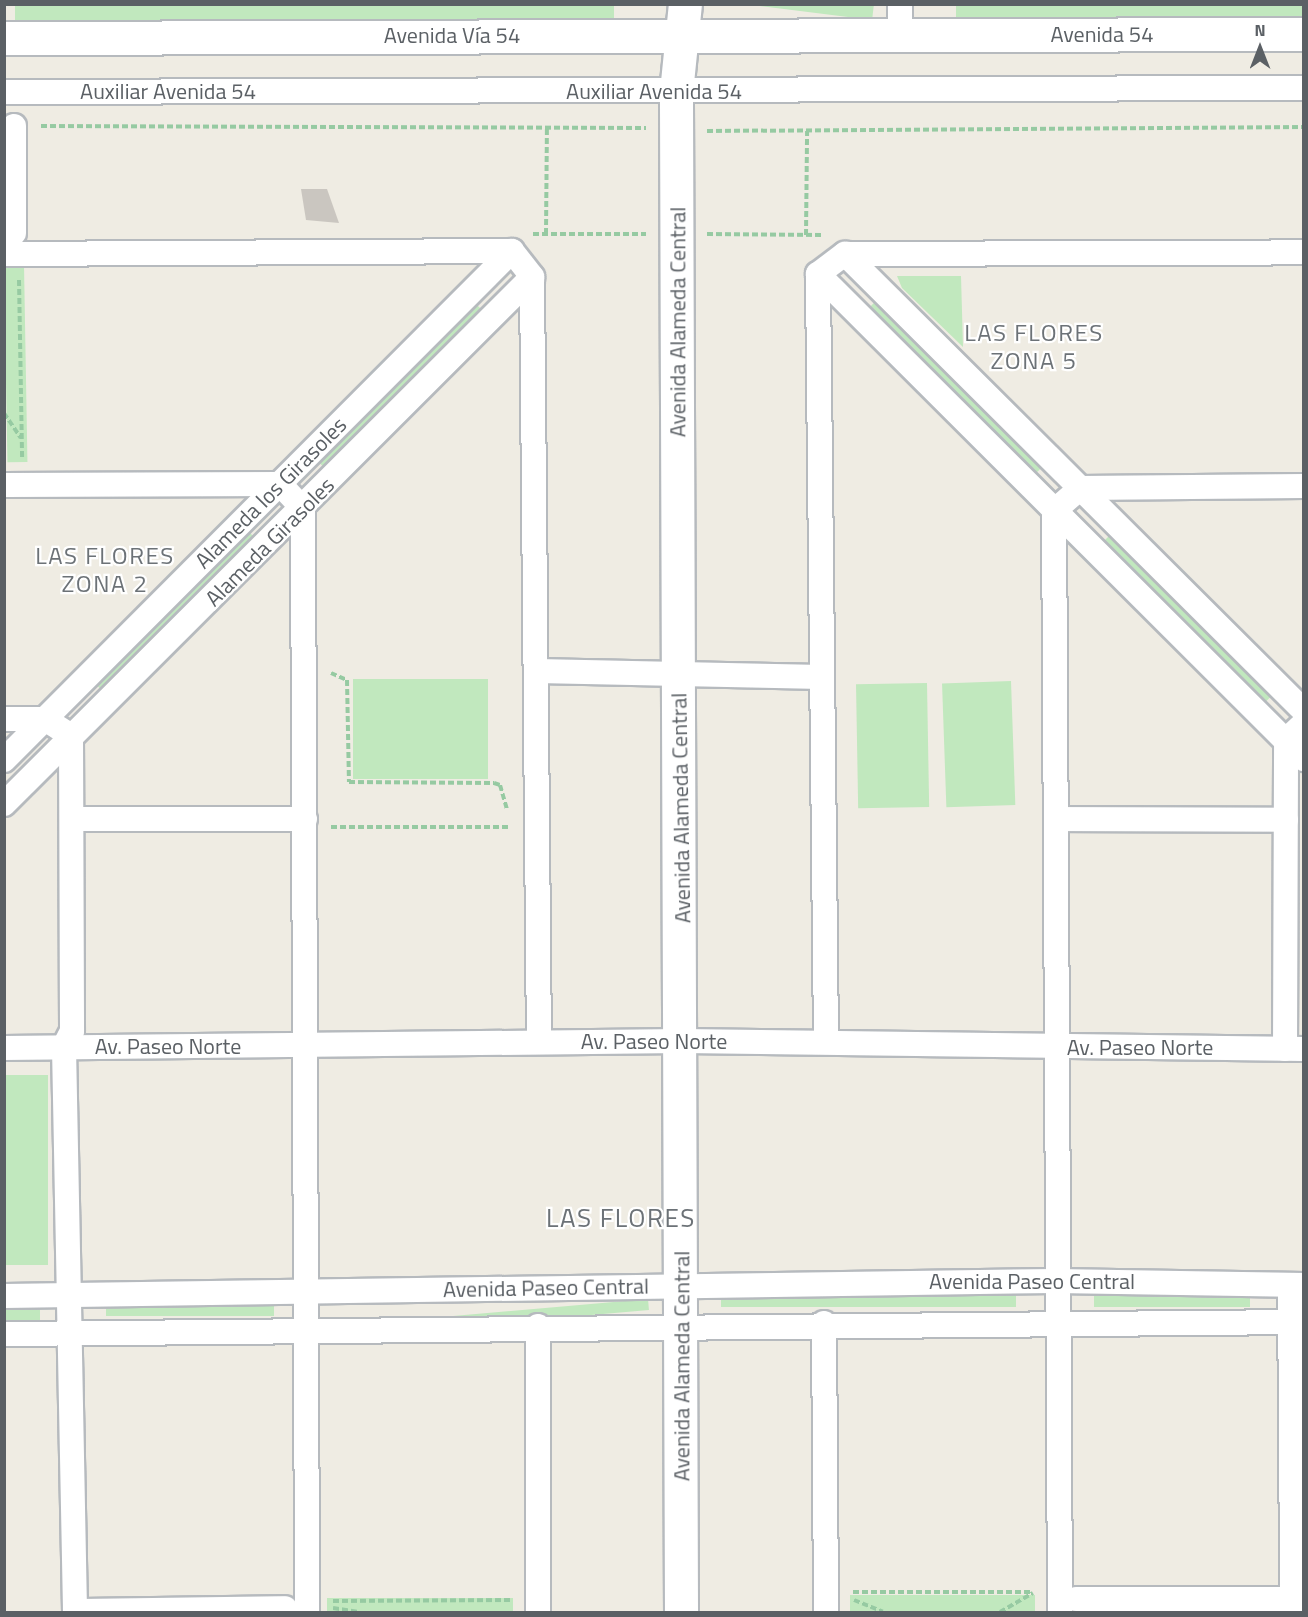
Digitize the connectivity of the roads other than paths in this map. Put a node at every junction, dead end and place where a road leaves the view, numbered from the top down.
1 (683, 20) edge
2 (900, 20) edge
3 (1304, 34) edge
4 (4, 38) edge
5 (1304, 88) edge
6 (4, 92) edge
7 (676, 92) junction
8 (14, 126) road end
9 (12, 252) edge
10 (512, 252) junction
11 (1304, 252) edge
12 (845, 254) junction
13 (818, 274) junction
14 (532, 277) junction
15 (280, 484) junction
16 (4, 485) edge
17 (1304, 486) edge
18 (1080, 488) junction
19 (303, 509) junction
20 (1054, 511) junction
21 (537, 670) junction
22 (680, 673) junction
23 (822, 677) junction
24 (1304, 711) edge
25 (4, 719) edge
26 (45, 719) junction
27 (1304, 723) edge
28 (71, 736) junction
29 (1286, 740) junction
30 (1304, 759) edge
31 (4, 760) edge
32 (4, 804) edge
33 (73, 819) junction
34 (1056, 819) junction
35 (1286, 820) junction
36 (314, 823) junction
37 (683, 1041) junction
38 (539, 1042) junction
39 (826, 1042) junction
40 (64, 1047) junction
41 (303, 1047) junction
42 (4, 1048) edge
43 (1056, 1048) junction
44 (1294, 1049) edge
45 (1056, 1281) junction
46 (683, 1285) junction
47 (1297, 1285) edge
48 (304, 1292) junction
49 (4, 1296) edge
50 (68, 1296) junction
51 (1057, 1320) junction
52 (1297, 1321) edge
53 (824, 1323) junction
54 (682, 1325) junction
55 (538, 1326) junction
56 (304, 1331) junction
57 (71, 1333) junction
58 (4, 1334) edge
59 (1068, 1606) edge
60 (1292, 1606) edge
61 (310, 1607) edge
62 (836, 1609) edge
63 (528, 1610) edge
64 (75, 1612) edge
65 (681, 1612) edge

1 - 2 street, Avenida Vía 54
1 - 4 street, Avenida Vía 54
1 - 7 street, Avenida Alameda Central
2 - 3 street, Avenida 54
5 - 7 street, Auxiliar Avenida 54
6 - 7 street, Auxiliar Avenida 54
7 - 22 street, Avenida Alameda Central
8 - 9 street
9 - 10 street
10 - 14 street
10 - 15 street, Alameda los Girasoles
11 - 12 street
12 - 13 street
12 - 18 street
13 - 20 street
13 - 23 street
14 - 19 street, Alameda Girasoles
14 - 21 street
15 - 16 street
15 - 19 street
15 - 26 street, Alameda los Girasoles
17 - 18 street
18 - 20 street
18 - 24 street
19 - 28 street, Alameda Girasoles
19 - 36 street
20 - 29 street
20 - 34 street
21 - 22 street
21 - 38 street
22 - 23 street
22 - 37 street, Avenida Alameda Central
23 - 39 street
25 - 26 street
26 - 28 street
26 - 31 street, Alameda los Girasoles
27 - 29 street
28 - 32 street, Alameda Girasoles
28 - 33 street
29 - 30 street
29 - 35 street
33 - 36 street
33 - 40 street
34 - 35 street
34 - 43 street
35 - 44 street
36 - 41 street
37 - 38 street, Av. Paseo Norte
37 - 39 street, Av. Paseo Norte
37 - 46 street, Avenida Alameda Central
38 - 41 street, Av. Paseo Norte
39 - 43 street, Av. Paseo Norte
40 - 41 street, Av. Paseo Norte
40 - 42 street, Av. Paseo Norte
40 - 50 street
41 - 48 street
43 - 44 street, Av. Paseo Norte
43 - 45 street
45 - 46 street, Avenida Paseo Central
45 - 47 street, Avenida Paseo Central
45 - 51 street
46 - 48 street, Avenida Paseo Central
46 - 54 street, Avenida Alameda Central
47 - 52 street
48 - 50 street, Avenida Paseo Central
48 - 56 street
49 - 50 street, Avenida Paseo Central
50 - 57 street
51 - 52 street, Avenida Paseo Central
51 - 53 street, Avenida Paseo Central
51 - 59 street
52 - 60 street
53 - 54 street, Avenida Paseo Central
53 - 62 street
54 - 55 street, Avenida Paseo Central
54 - 65 street, Avenida Alameda Central
55 - 56 street, Avenida Paseo Central
55 - 63 street
56 - 57 street, Avenida Paseo Central
56 - 61 street
57 - 58 street, Avenida Paseo Central
57 - 64 street
59 - 60 street
61 - 64 street

